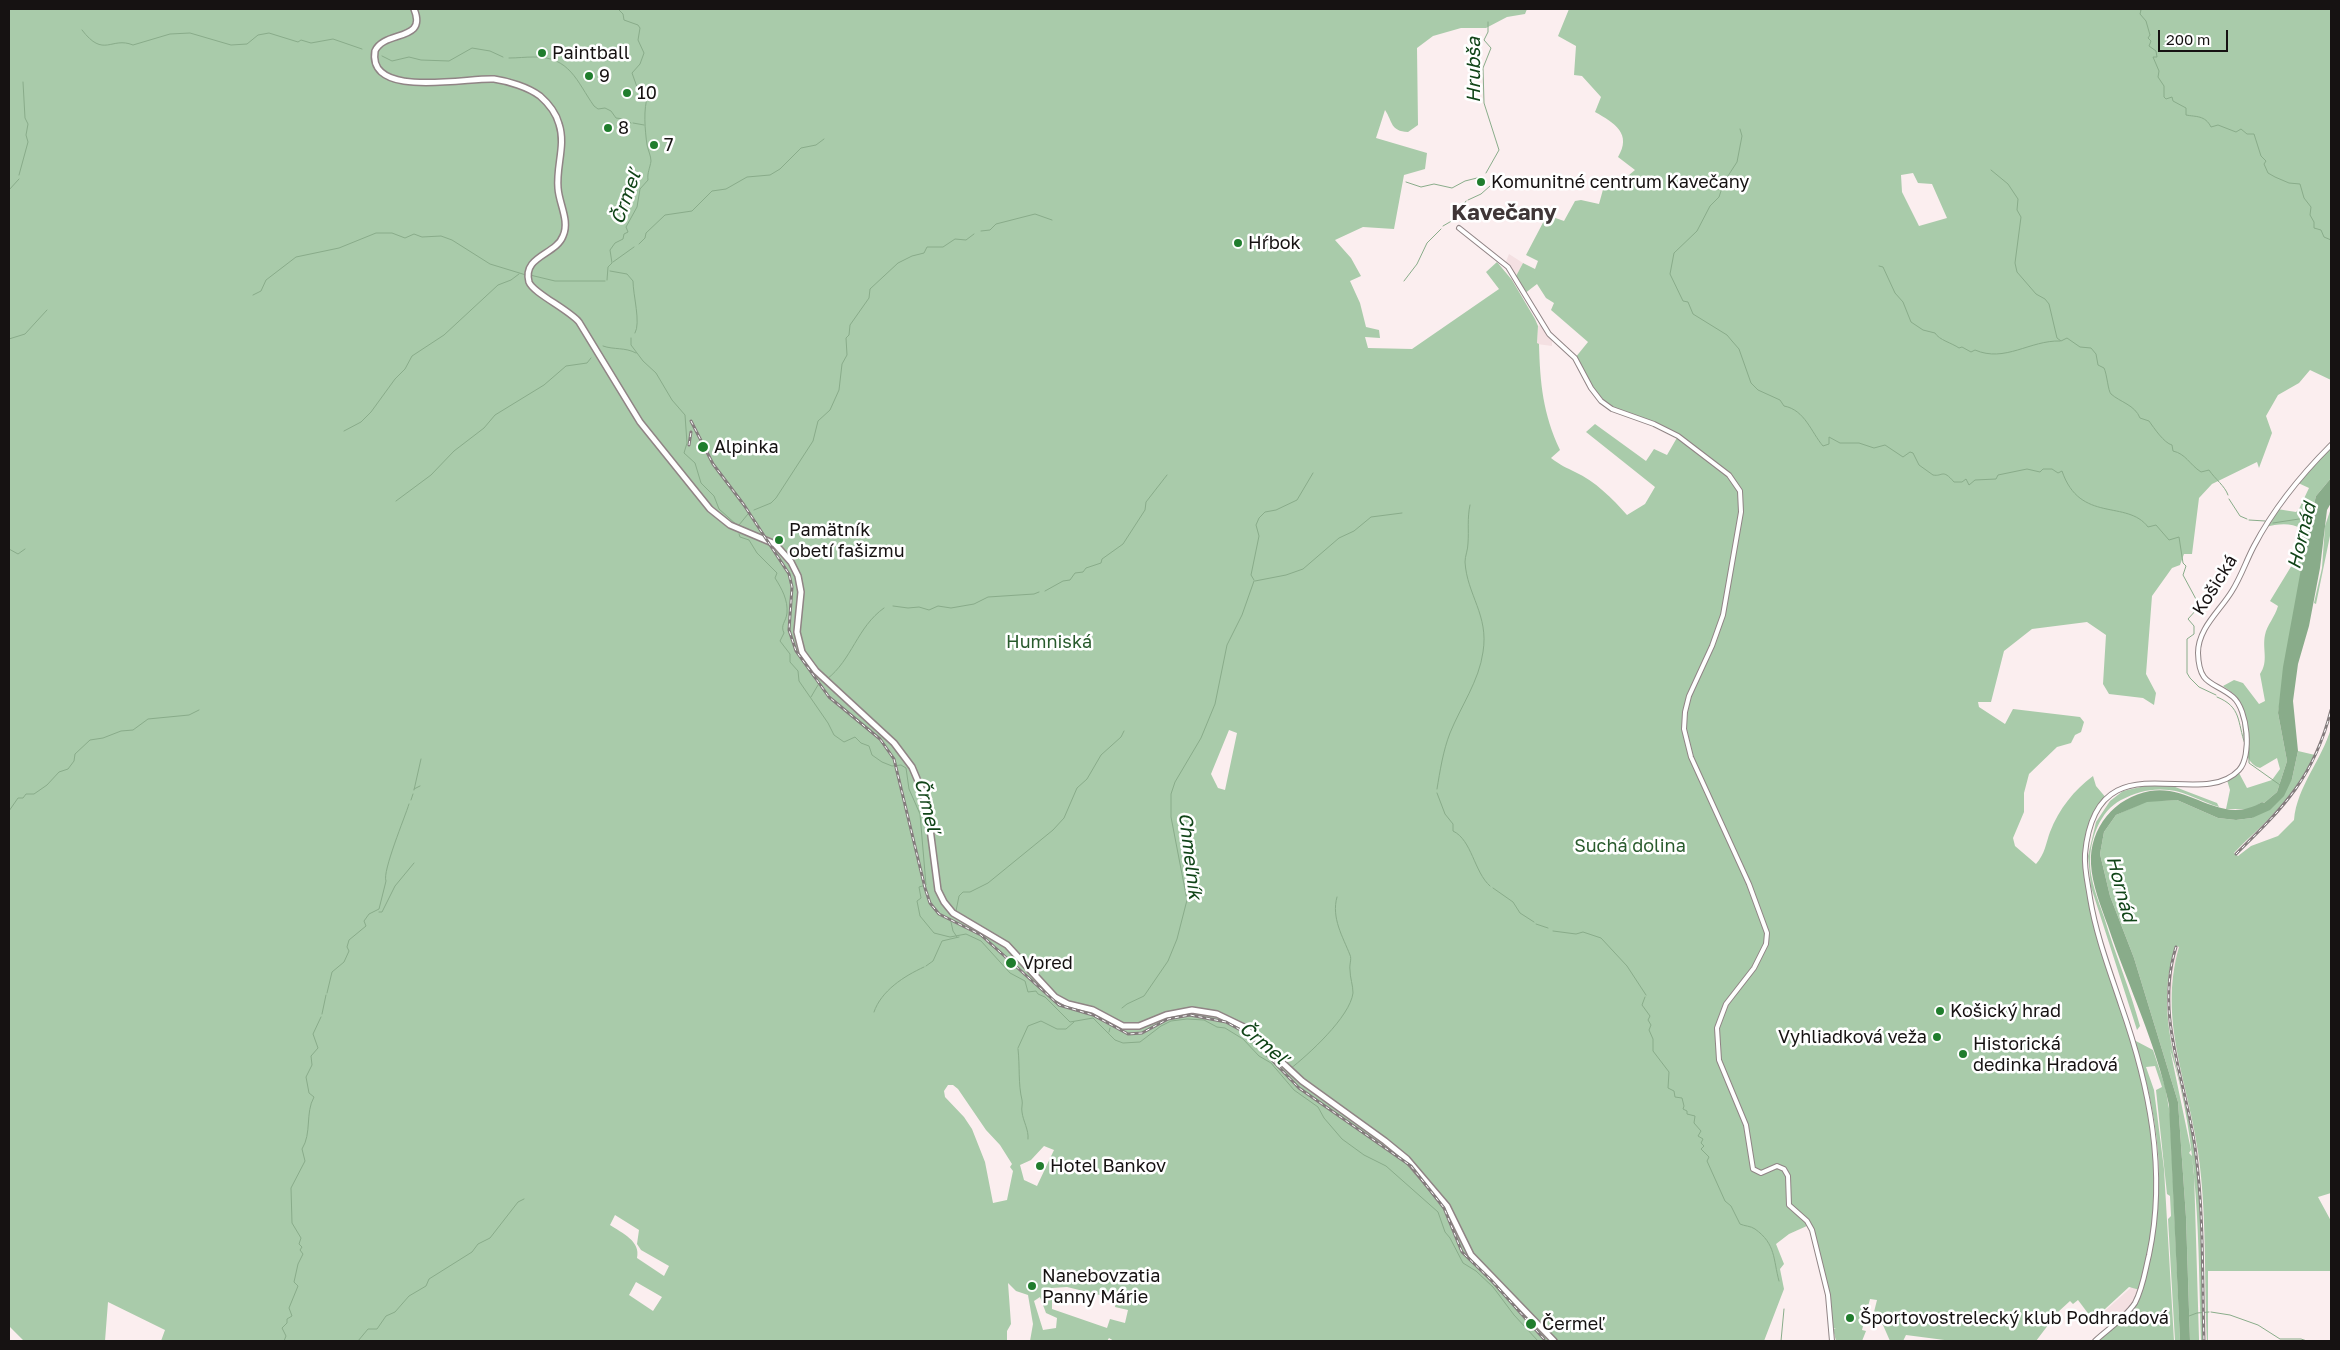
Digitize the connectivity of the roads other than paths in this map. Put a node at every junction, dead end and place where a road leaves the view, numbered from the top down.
1 (414, 9) edge
2 (1459, 228) dead end
3 (2331, 445) edge
4 (1550, 1339) edge
5 (1832, 1341) edge
6 (2095, 1341) edge

1 - 4 main road
2 - 5 street
3 - 6 street, Košická

